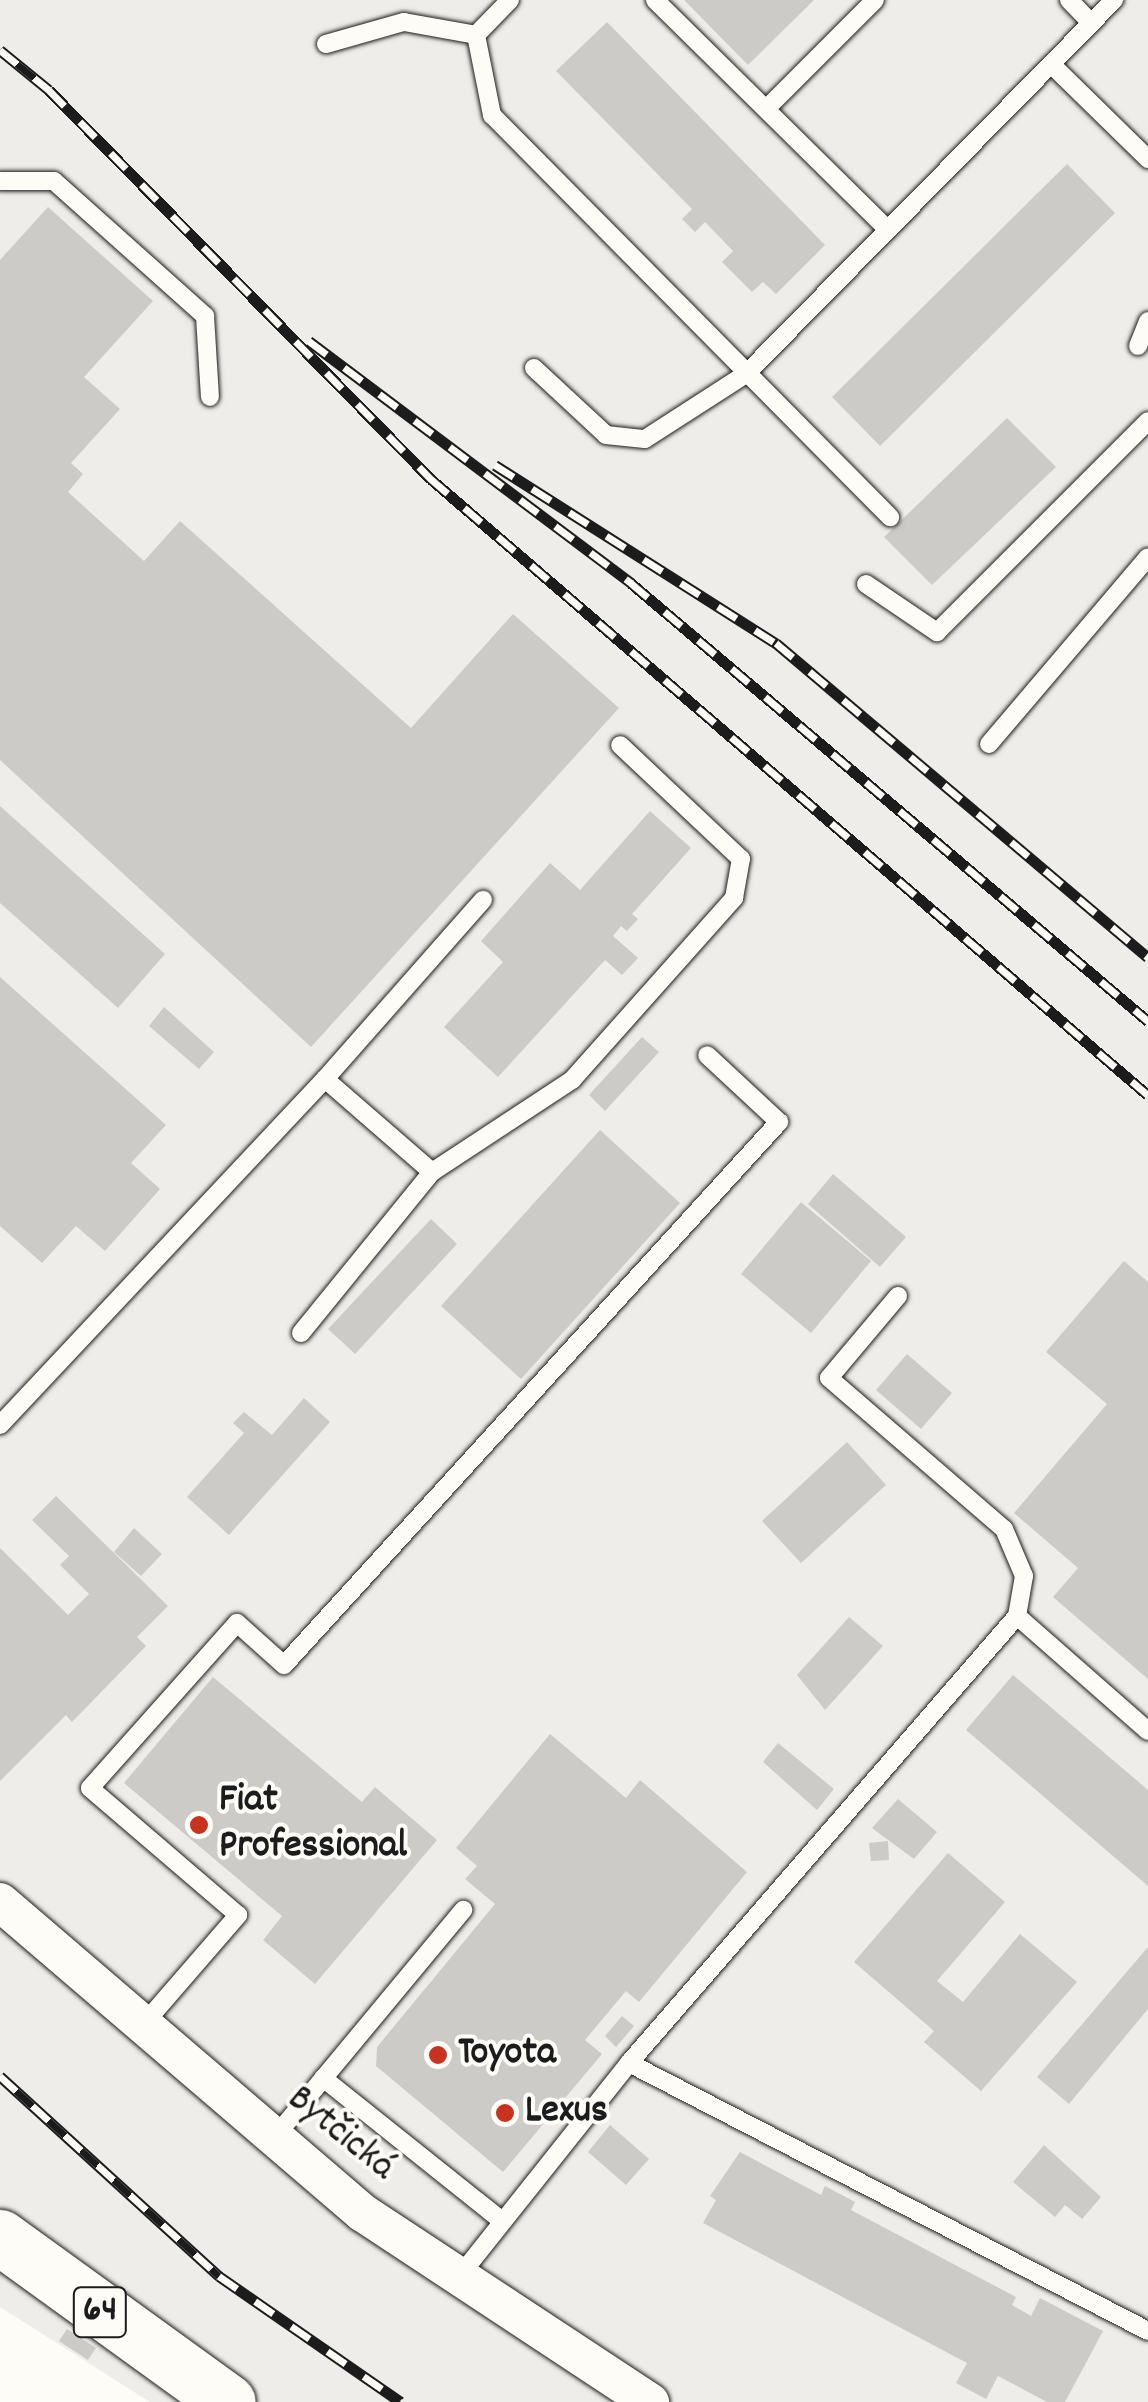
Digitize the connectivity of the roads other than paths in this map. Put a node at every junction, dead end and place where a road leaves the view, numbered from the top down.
1 (510, 0) edge
2 (655, 0) edge
3 (875, 0) edge
4 (1068, 0) edge
5 (1114, 0) edge
6 (1092, 23) junction
7 (476, 35) junction
8 (326, 44) dead end
9 (1052, 64) junction
10 (766, 109) junction
11 (1148, 159) edge
12 (0, 181) edge
13 (888, 230) junction
14 (1148, 321) edge
15 (1138, 346) dead end
16 (534, 368) dead end
17 (746, 374) junction
18 (210, 397) dead end
19 (1148, 422) edge
20 (890, 517) dead end
21 (1148, 557) edge
22 (866, 584) dead end
23 (989, 744) dead end
24 (620, 745) dead end
25 (483, 900) dead end
26 (706, 1055) dead end
27 (325, 1079) junction
28 (432, 1172) junction
29 (898, 1296) dead end
30 (301, 1333) dead end
31 (0, 1425) edge
32 (1017, 1616) junction
33 (1148, 1731) edge
34 (0, 1902) edge
35 (463, 1910) dead end
36 (141, 2026) junction
37 (629, 2064) junction
38 (323, 2078) junction
39 (273, 2140) junction
40 (502, 2221) junction
41 (0, 2237) edge
42 (457, 2278) junction
43 (1148, 2331) edge
44 (228, 2402) edge
45 (650, 2402) edge

1 - 7 lane
2 - 10 lane
3 - 10 lane
4 - 6 lane
5 - 6 lane
6 - 9 lane
7 - 8 lane
7 - 17 lane
9 - 11 lane
9 - 13 lane
10 - 13 lane
12 - 18 lane
13 - 17 lane
14 - 15 lane
16 - 17 lane
17 - 20 lane
19 - 22 lane
21 - 23 lane
24 - 28 lane
25 - 27 lane
26 - 36 lane
27 - 28 lane
27 - 31 lane
28 - 30 lane
29 - 32 lane
32 - 33 lane
32 - 37 lane
34 - 36 street, Bytčická
35 - 38 lane
36 - 39 street, Bytčická
37 - 40 lane
37 - 43 lane
38 - 39 lane
38 - 40 lane
39 - 42 street, Bytčická
40 - 42 lane
41 - 44 main road, 64
42 - 45 street, Bytčická

